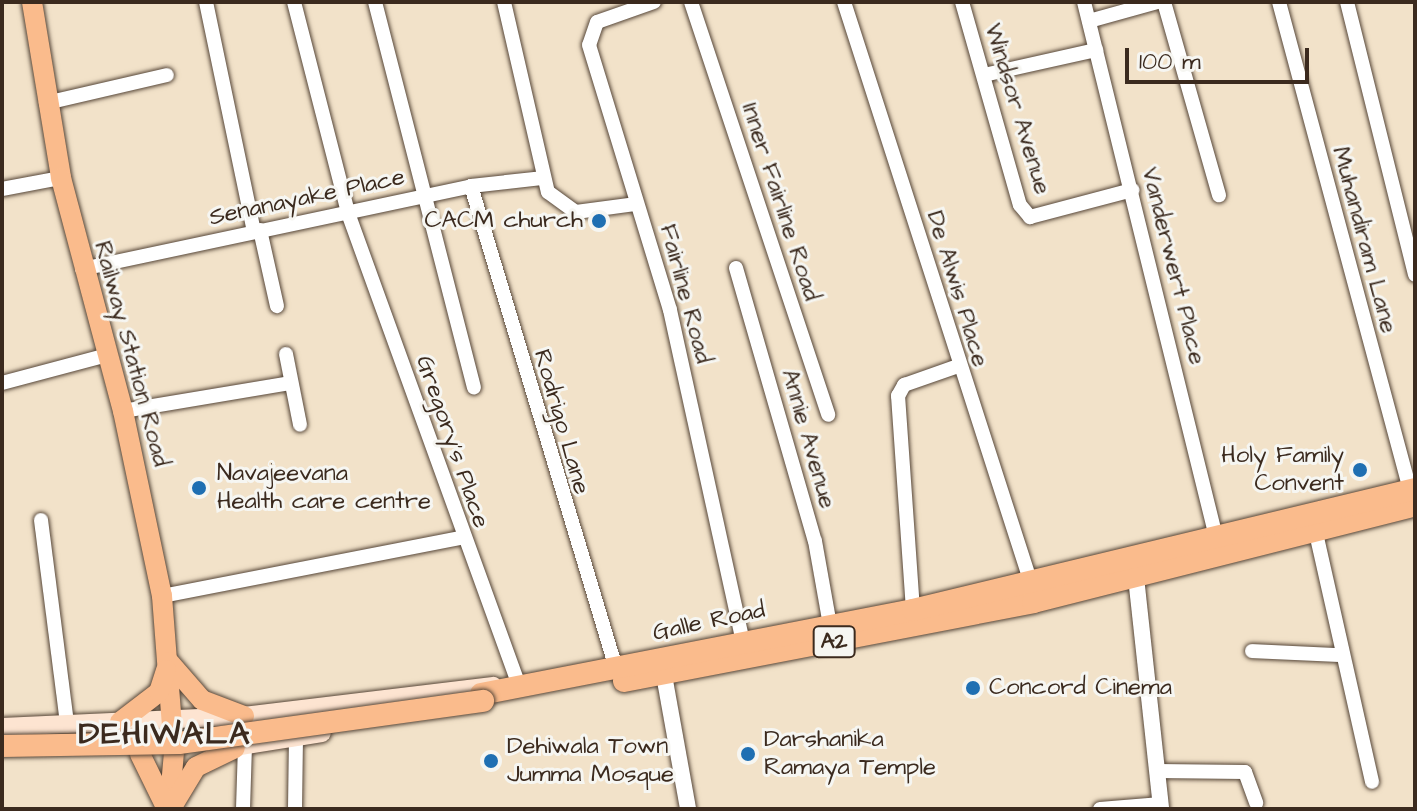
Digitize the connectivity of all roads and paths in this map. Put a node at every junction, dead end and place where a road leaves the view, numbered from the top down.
1 (30, 2) edge
2 (206, 2) edge
3 (294, 2) edge
4 (375, 2) edge
5 (504, 2) edge
6 (654, 2) edge
7 (691, 2) edge
8 (844, 2) edge
9 (962, 2) edge
10 (1084, 2) edge
11 (1157, 2) edge
12 (1164, 2) edge
13 (1279, 2) edge
14 (1347, 2) edge
15 (1089, 21) junction
16 (1096, 50) junction
17 (167, 75) dead end
18 (984, 75) junction
19 (46, 103) junction
20 (61, 178) junction
21 (542, 178) junction
22 (471, 186) junction
23 (2, 189) edge
24 (1132, 190) junction
25 (425, 195) junction
26 (1219, 195) dead end
27 (636, 204) junction
28 (348, 213) junction
29 (257, 231) junction
30 (736, 268) dead end
31 (82, 269) junction
32 (1415, 275) edge
33 (277, 306) dead end
34 (286, 354) dead end
35 (107, 355) junction
36 (958, 366) junction
37 (2, 383) edge
38 (290, 383) junction
39 (474, 388) dead end
40 (123, 411) junction
41 (828, 415) dead end
42 (300, 425) dead end
43 (1413, 494) edge
44 (41, 520) dead end
45 (1316, 533) junction
46 (461, 538) junction
47 (1217, 541) junction
48 (1135, 569) junction
49 (1031, 583) junction
50 (162, 596) junction
51 (913, 610) junction
52 (830, 625) junction
53 (743, 641) junction
54 (1252, 651) dead end
55 (1338, 655) junction
56 (169, 662) junction
57 (616, 668) junction
58 (664, 675) junction
59 (527, 687) junction
60 (482, 697) junction
61 (305, 709) junction
62 (244, 716) junction
63 (172, 719) junction
64 (120, 722) junction
65 (87, 723) junction
66 (67, 724) junction
67 (2, 727) edge
68 (2, 734) edge
69 (302, 737) junction
70 (2, 746) edge
71 (240, 747) junction
72 (174, 752) junction
73 (140, 754) junction
74 (2, 755) edge
75 (87, 755) junction
76 (1157, 771) junction
77 (1372, 782) dead end
78 (1256, 803) dead end
79 (1161, 806) edge
80 (169, 809) edge
81 (243, 809) edge
82 (295, 809) edge
83 (688, 809) edge
84 (1100, 809) edge

1 - 19 main road, Railway Station Road
2 - 29 street
3 - 28 street, Gregory's Place
4 - 25 street
5 - 21 street
6 - 27 street, Fairline Road
7 - 41 street, Inner Fairline Road
8 - 36 street, De Alwis Place
9 - 18 street, Windsor Avenue
10 - 15 street, Vanderwert Place
11 - 15 street
12 - 26 street
13 - 43 street, Muhandiram Lane
14 - 32 street
15 - 16 street, Vanderwert Place
16 - 18 street
16 - 24 street, Vanderwert Place
17 - 19 street
18 - 24 street, Windsor Avenue
19 - 20 main road, Railway Station Road
20 - 23 street
20 - 31 main road, Railway Station Road
21 - 22 street, Senanayake Place
21 - 27 street
22 - 25 street, Senanayake Place
22 - 57 street, Rodrigo Lane
24 - 47 street, Vanderwert Place
25 - 28 street, Senanayake Place
25 - 39 street
27 - 53 street, Fairline Road
28 - 29 street, Senanayake Place
28 - 46 street, Gregory's Place
29 - 31 street, Senanayake Place
29 - 33 street
30 - 52 street, Annie Avenue
31 - 35 main road, Railway Station Road
34 - 38 street
35 - 37 street
35 - 40 main road, Railway Station Road
36 - 49 street, De Alwis Place
36 - 51 street
38 - 40 street
38 - 42 street
40 - 50 main road, Railway Station Road
43 - 45 highway, Galle Road / A2
43 - 47 highway, Galle Road / A2
44 - 66 street
45 - 48 highway, Galle Road / A2
45 - 55 street
46 - 50 street
46 - 59 street, Gregory's Place
47 - 48 highway, Galle Road / A2
48 - 49 highway, Galle Road / A2
48 - 58 highway, Galle Road / A2
48 - 76 street
49 - 51 highway, Galle Road / A2
50 - 56 main road, Railway Station Road
51 - 52 highway, Galle Road / A2
52 - 53 highway, Galle Road / A2
53 - 57 highway, Galle Road / A2
54 - 55 street
55 - 77 street
56 - 62 main road
56 - 63 main road, Railway Station Road
56 - 64 main road
57 - 59 highway, Galle Road / A2
58 - 59 highway, Galle Road / A2
58 - 83 street
59 - 60 highway, Galle Road / A2
59 - 61 main road
59 - 69 main road
60 - 68 highway, Galle Road / A2
60 - 70 highway, Galle Road / A2, bridge
61 - 62 main road
61 - 69 main road
62 - 63 main road
63 - 64 main road
63 - 72 main road, Railway Station Road
64 - 65 main road
65 - 66 main road
65 - 75 main road
66 - 67 main road
69 - 71 main road
69 - 82 street
71 - 72 main road
71 - 80 main road
71 - 81 street
72 - 73 main road
72 - 80 main road, Railway Station Road
73 - 75 main road
73 - 80 main road
74 - 75 main road
76 - 78 street
76 - 79 street
79 - 84 street

